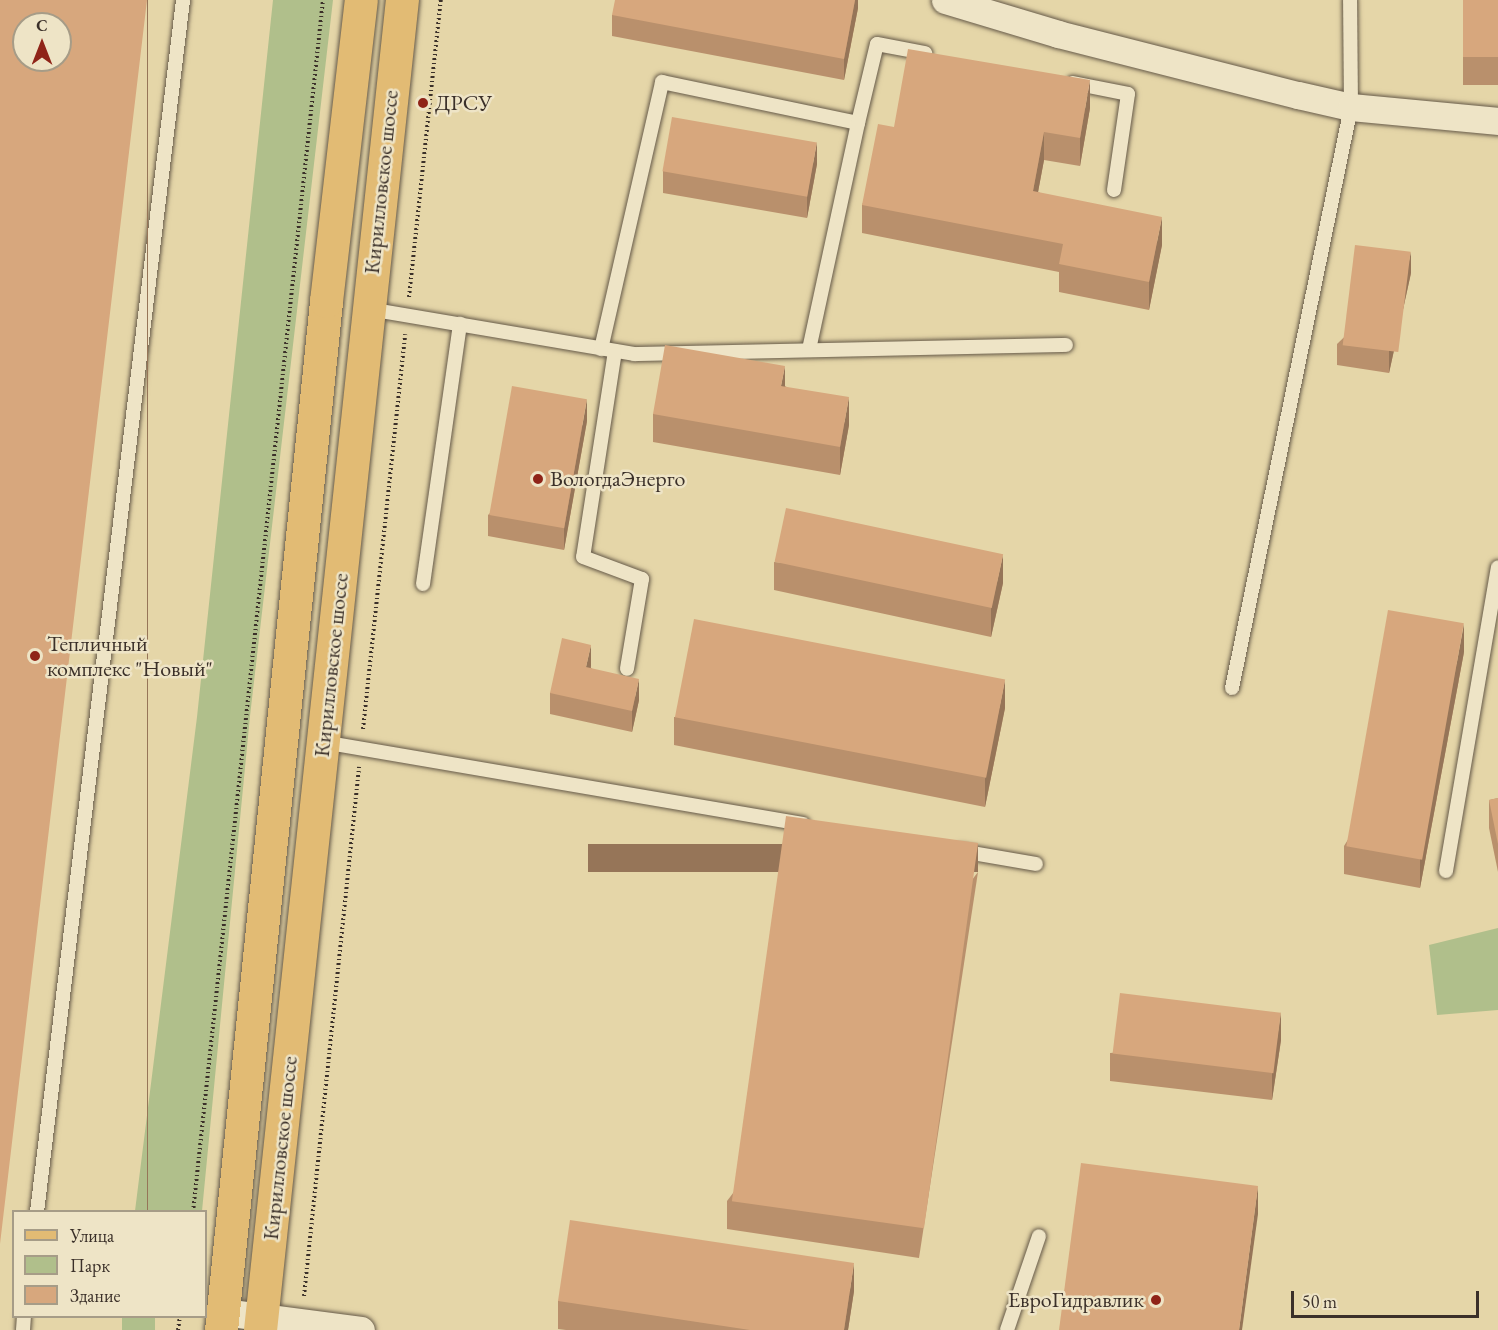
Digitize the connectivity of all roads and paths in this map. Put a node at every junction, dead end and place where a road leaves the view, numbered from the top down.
1 (183, 0) edge
2 (323, 0) edge
3 (361, 0) edge
4 (402, 0) edge
5 (441, 0) edge
6 (945, 0) edge
7 (1350, 0) edge
8 (945, 58) edge
9 (1059, 80) edge
10 (1351, 107) junction
11 (1498, 121) edge
12 (858, 123) junction
13 (1114, 190) dead end
14 (367, 308) junction
15 (407, 315) junction
16 (460, 324) junction
17 (1066, 345) dead end
18 (601, 349) junction
19 (809, 350) junction
20 (615, 351) junction
21 (1498, 567) edge
22 (423, 584) dead end
23 (627, 669) dead end
24 (1232, 688) dead end
25 (323, 742) junction
26 (361, 748) junction
27 (815, 826) edge
28 (943, 848) edge
29 (1036, 864) dead end
30 (1446, 871) dead end
31 (37, 1210) edge
32 (193, 1210) edge
33 (1039, 1236) dead end
34 (222, 1321) edge
35 (302, 1321) junction
36 (261, 1322) edge
37 (361, 1330) edge
38 (1007, 1330) edge

1 - 31 lane
2 - 32 path
3 - 34 main road, Кирилловское шоссе
4 - 14 main road, Кирилловское шоссе
5 - 15 path
6 - 10 street
7 - 10 lane
8 - 12 lane
9 - 13 lane
10 - 11 street
10 - 24 lane
12 - 18 lane
12 - 19 lane
14 - 15 lane
14 - 25 main road, Кирилловское шоссе
15 - 16 lane
15 - 26 path
16 - 18 lane
16 - 22 lane
17 - 19 lane
18 - 20 lane
19 - 20 lane
20 - 23 lane
21 - 30 lane
25 - 26 lane
25 - 36 main road, Кирилловское шоссе
26 - 27 lane
26 - 35 path
28 - 29 lane
33 - 38 lane
34 - 36 street
35 - 36 street
35 - 37 street

